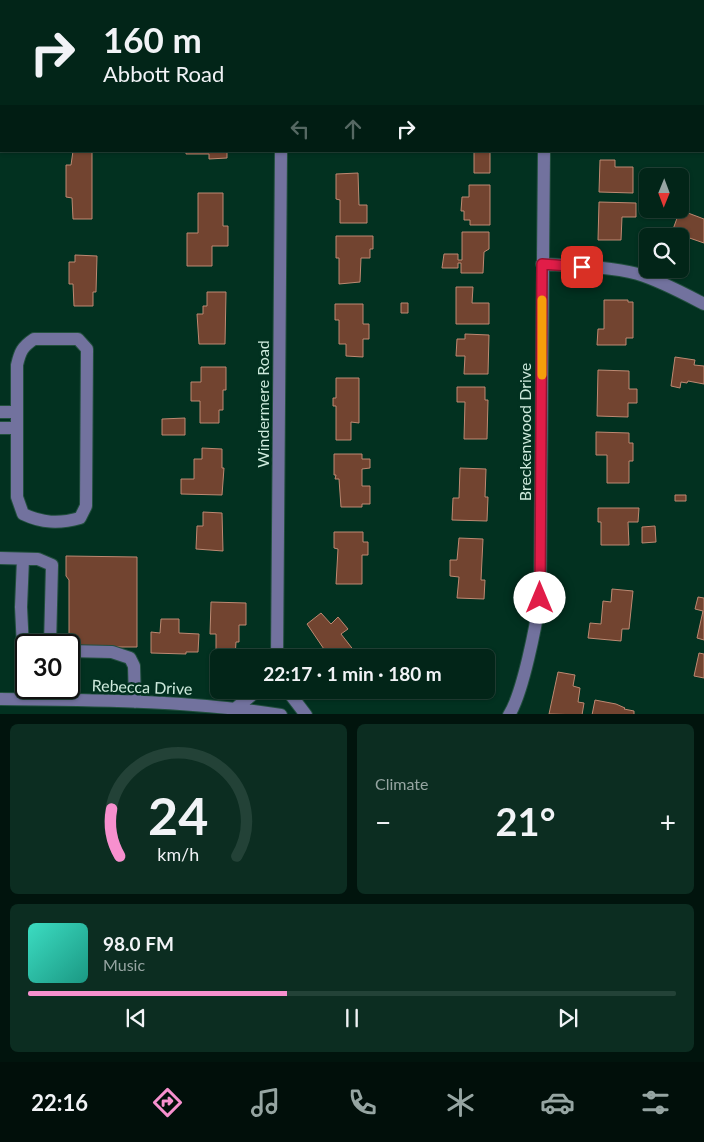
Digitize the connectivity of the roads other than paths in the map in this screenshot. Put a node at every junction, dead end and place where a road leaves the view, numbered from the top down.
1 (281, 152) edge
2 (544, 152) edge
3 (542, 264) junction
4 (704, 304) edge
5 (0, 412) edge
6 (17, 412) junction
7 (0, 428) edge
8 (16, 428) junction
9 (0, 558) edge
10 (23, 558) junction
11 (22, 634) edge
12 (50, 634) edge
13 (277, 649) edge
14 (80, 651) edge
15 (0, 699) edge
16 (247, 699) edge
17 (295, 699) edge
18 (135, 702) junction
19 (236, 708) junction
20 (511, 713) edge
21 (281, 714) edge
22 (306, 714) edge

1 - 13 street, Windermere Road
2 - 3 street, Breckenwood Drive
3 - 4 street
3 - 20 street, Breckenwood Drive
5 - 6 street
6 - 8 street
6 - 8 street
7 - 8 street
9 - 10 street
10 - 11 street
10 - 12 street
14 - 18 street
15 - 18 street, Rebecca Drive
16 - 19 street
17 - 22 street
18 - 19 street, Rebecca Drive
19 - 21 street, Rebecca Drive

